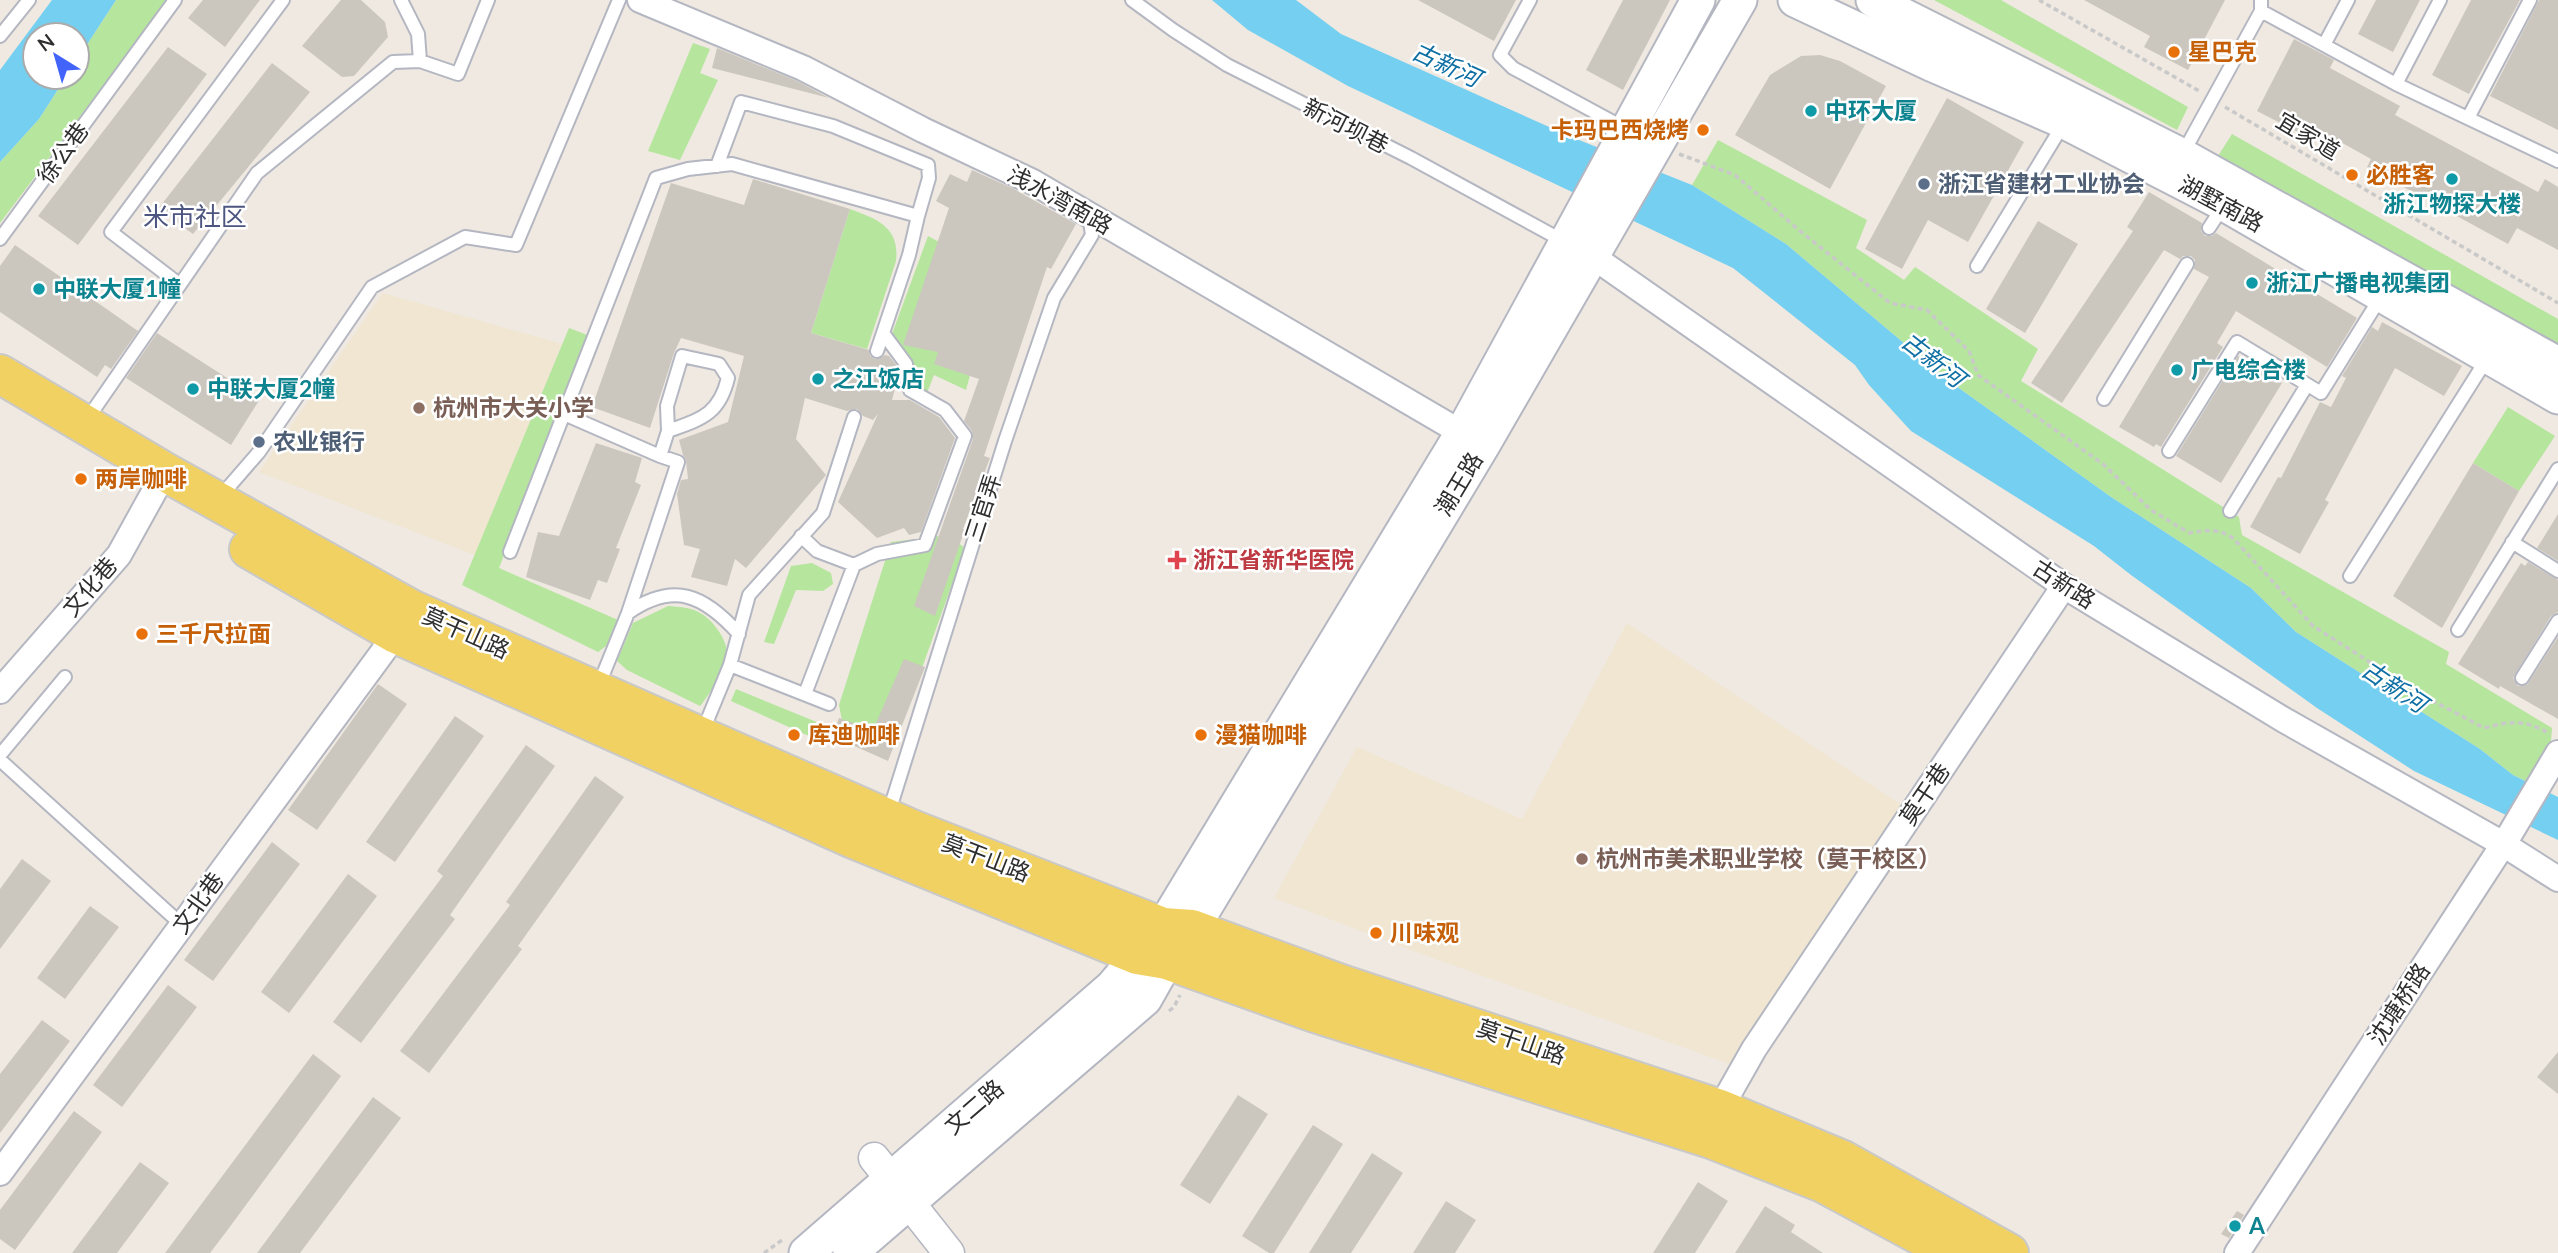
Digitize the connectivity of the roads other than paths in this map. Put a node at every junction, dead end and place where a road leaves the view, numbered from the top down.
1 (29, 0) edge
2 (175, 0) edge
3 (283, 0) edge
4 (401, 0) edge
5 (488, 0) edge
6 (619, 0) edge
7 (640, 0) edge
8 (1132, 0) edge
9 (1530, 0) edge
10 (1698, 0) edge
11 (1740, 0) edge
12 (1795, 0) edge
13 (1873, 0) edge
14 (2348, 0) edge
15 (2440, 0) edge
16 (2530, 0) edge
17 (2261, 6) edge
18 (0, 36) edge
19 (2325, 45) junction
20 (420, 61) junction
21 (2396, 84) junction
22 (2468, 118) junction
23 (2065, 122) junction
24 (1638, 146) junction
25 (2181, 155) junction
26 (2558, 161) edge
27 (717, 166) junction
28 (1079, 210) junction
29 (918, 216) junction
30 (0, 239) edge
31 (1579, 249) junction
32 (2187, 264) dead end
33 (1977, 266) dead end
34 (179, 284) junction
35 (2382, 295) junction
36 (883, 333) junction
37 (877, 351) dead end
38 (2488, 357) junction
39 (2558, 364) edge
40 (0, 374) edge
41 (2307, 385) junction
42 (2558, 397) edge
43 (2104, 399) dead end
44 (0, 405) edge
45 (564, 414) junction
46 (855, 417) dead end
47 (83, 424) junction
48 (668, 431) junction
49 (1462, 433) junction
50 (2169, 451) dead end
51 (660, 456) junction
52 (2558, 469) edge
53 (159, 483) junction
54 (216, 501) junction
55 (2230, 511) dead end
56 (801, 536) junction
57 (2512, 542) junction
58 (510, 552) dead end
59 (854, 565) junction
60 (2558, 572) edge
61 (2350, 576) dead end
62 (2064, 586) junction
63 (628, 613) junction
64 (2558, 621) edge
65 (2458, 630) dead end
66 (396, 634) junction
67 (739, 634) junction
68 (730, 665) junction
69 (65, 677) dead end
70 (2522, 678) dead end
71 (596, 690) junction
72 (0, 691) edge
73 (805, 695) junction
74 (829, 704) dead end
75 (701, 736) junction
76 (2558, 753) edge
77 (0, 758) edge
78 (887, 818) junction
79 (2507, 839) junction
80 (2558, 879) edge
81 (182, 925) junction
82 (1165, 943) junction
83 (1720, 1109) junction
84 (0, 1173) edge
85 (892, 1180) junction
86 (797, 1244) edge
87 (850, 1253) edge
88 (948, 1253) edge
89 (1953, 1253) edge
90 (2009, 1253) edge
91 (2238, 1253) edge

1 - 18 lane
2 - 30 lane, 徐公巷
3 - 34 lane
4 - 20 lane
5 - 20 lane
6 - 54 lane
7 - 28 street, 浅水湾南路
8 - 31 lane, 新河坝巷
9 - 24 lane
10 - 24 main road, 潮王路
11 - 24 main road, 潮王路
12 - 23 main road, 湖墅南路
13 - 25 main road, 湖墅南路
14 - 19 lane
15 - 21 lane
16 - 22 lane
17 - 19 lane
17 - 25 lane
19 - 21 lane
20 - 34 lane
21 - 22 lane
22 - 26 lane
23 - 33 lane
23 - 35 main road, 湖墅南路
24 - 31 main road, 潮王路
25 - 39 main road, 湖墅南路
27 - 29 lane
27 - 29 lane
27 - 45 lane
28 - 49 street, 浅水湾南路
28 - 78 lane, 三官弄
29 - 36 lane
31 - 49 main road, 潮王路
31 - 62 street, 古新路
31 - 82 main road, 潮王路
32 - 43 lane
34 - 47 lane
35 - 38 main road, 湖墅南路
35 - 41 lane
36 - 37 lane
36 - 59 lane
38 - 42 main road, 湖墅南路
38 - 61 lane
40 - 47 main road, 莫干山路
41 - 50 lane
41 - 55 lane
44 - 53 main road, 莫干山路
45 - 51 lane
45 - 58 lane
46 - 56 lane
47 - 53 main road, 莫干山路
48 - 48 lane
48 - 51 lane
49 - 82 main road, 潮王路
51 - 63 lane
52 - 57 lane
53 - 54 main road, 莫干山路
53 - 66 main road, 莫干山路
53 - 72 street, 文化巷
54 - 71 main road, 莫干山路
56 - 59 lane
56 - 67 lane
57 - 60 lane
57 - 65 lane
59 - 73 lane
62 - 79 street, 古新路
62 - 83 street, 莫干巷
63 - 67 lane
63 - 71 lane
64 - 70 lane
66 - 81 street, 文北巷
66 - 82 main road, 莫干山路
67 - 68 lane
68 - 73 lane
68 - 75 lane
69 - 77 lane
71 - 75 main road, 莫干山路
73 - 74 lane
75 - 78 main road, 莫干山路
76 - 79 street, 沈塘桥路
77 - 81 lane
78 - 82 main road, 莫干山路
79 - 80 street, 古新路
79 - 91 street, 沈塘桥路
81 - 84 street, 文北巷
82 - 83 main road, 莫干山路
82 - 85 main road, 文二路
82 - 89 main road, 莫干山路
83 - 90 main road, 莫干山路
85 - 86 main road, 文二路
85 - 87 main road, 文二路
85 - 88 street

